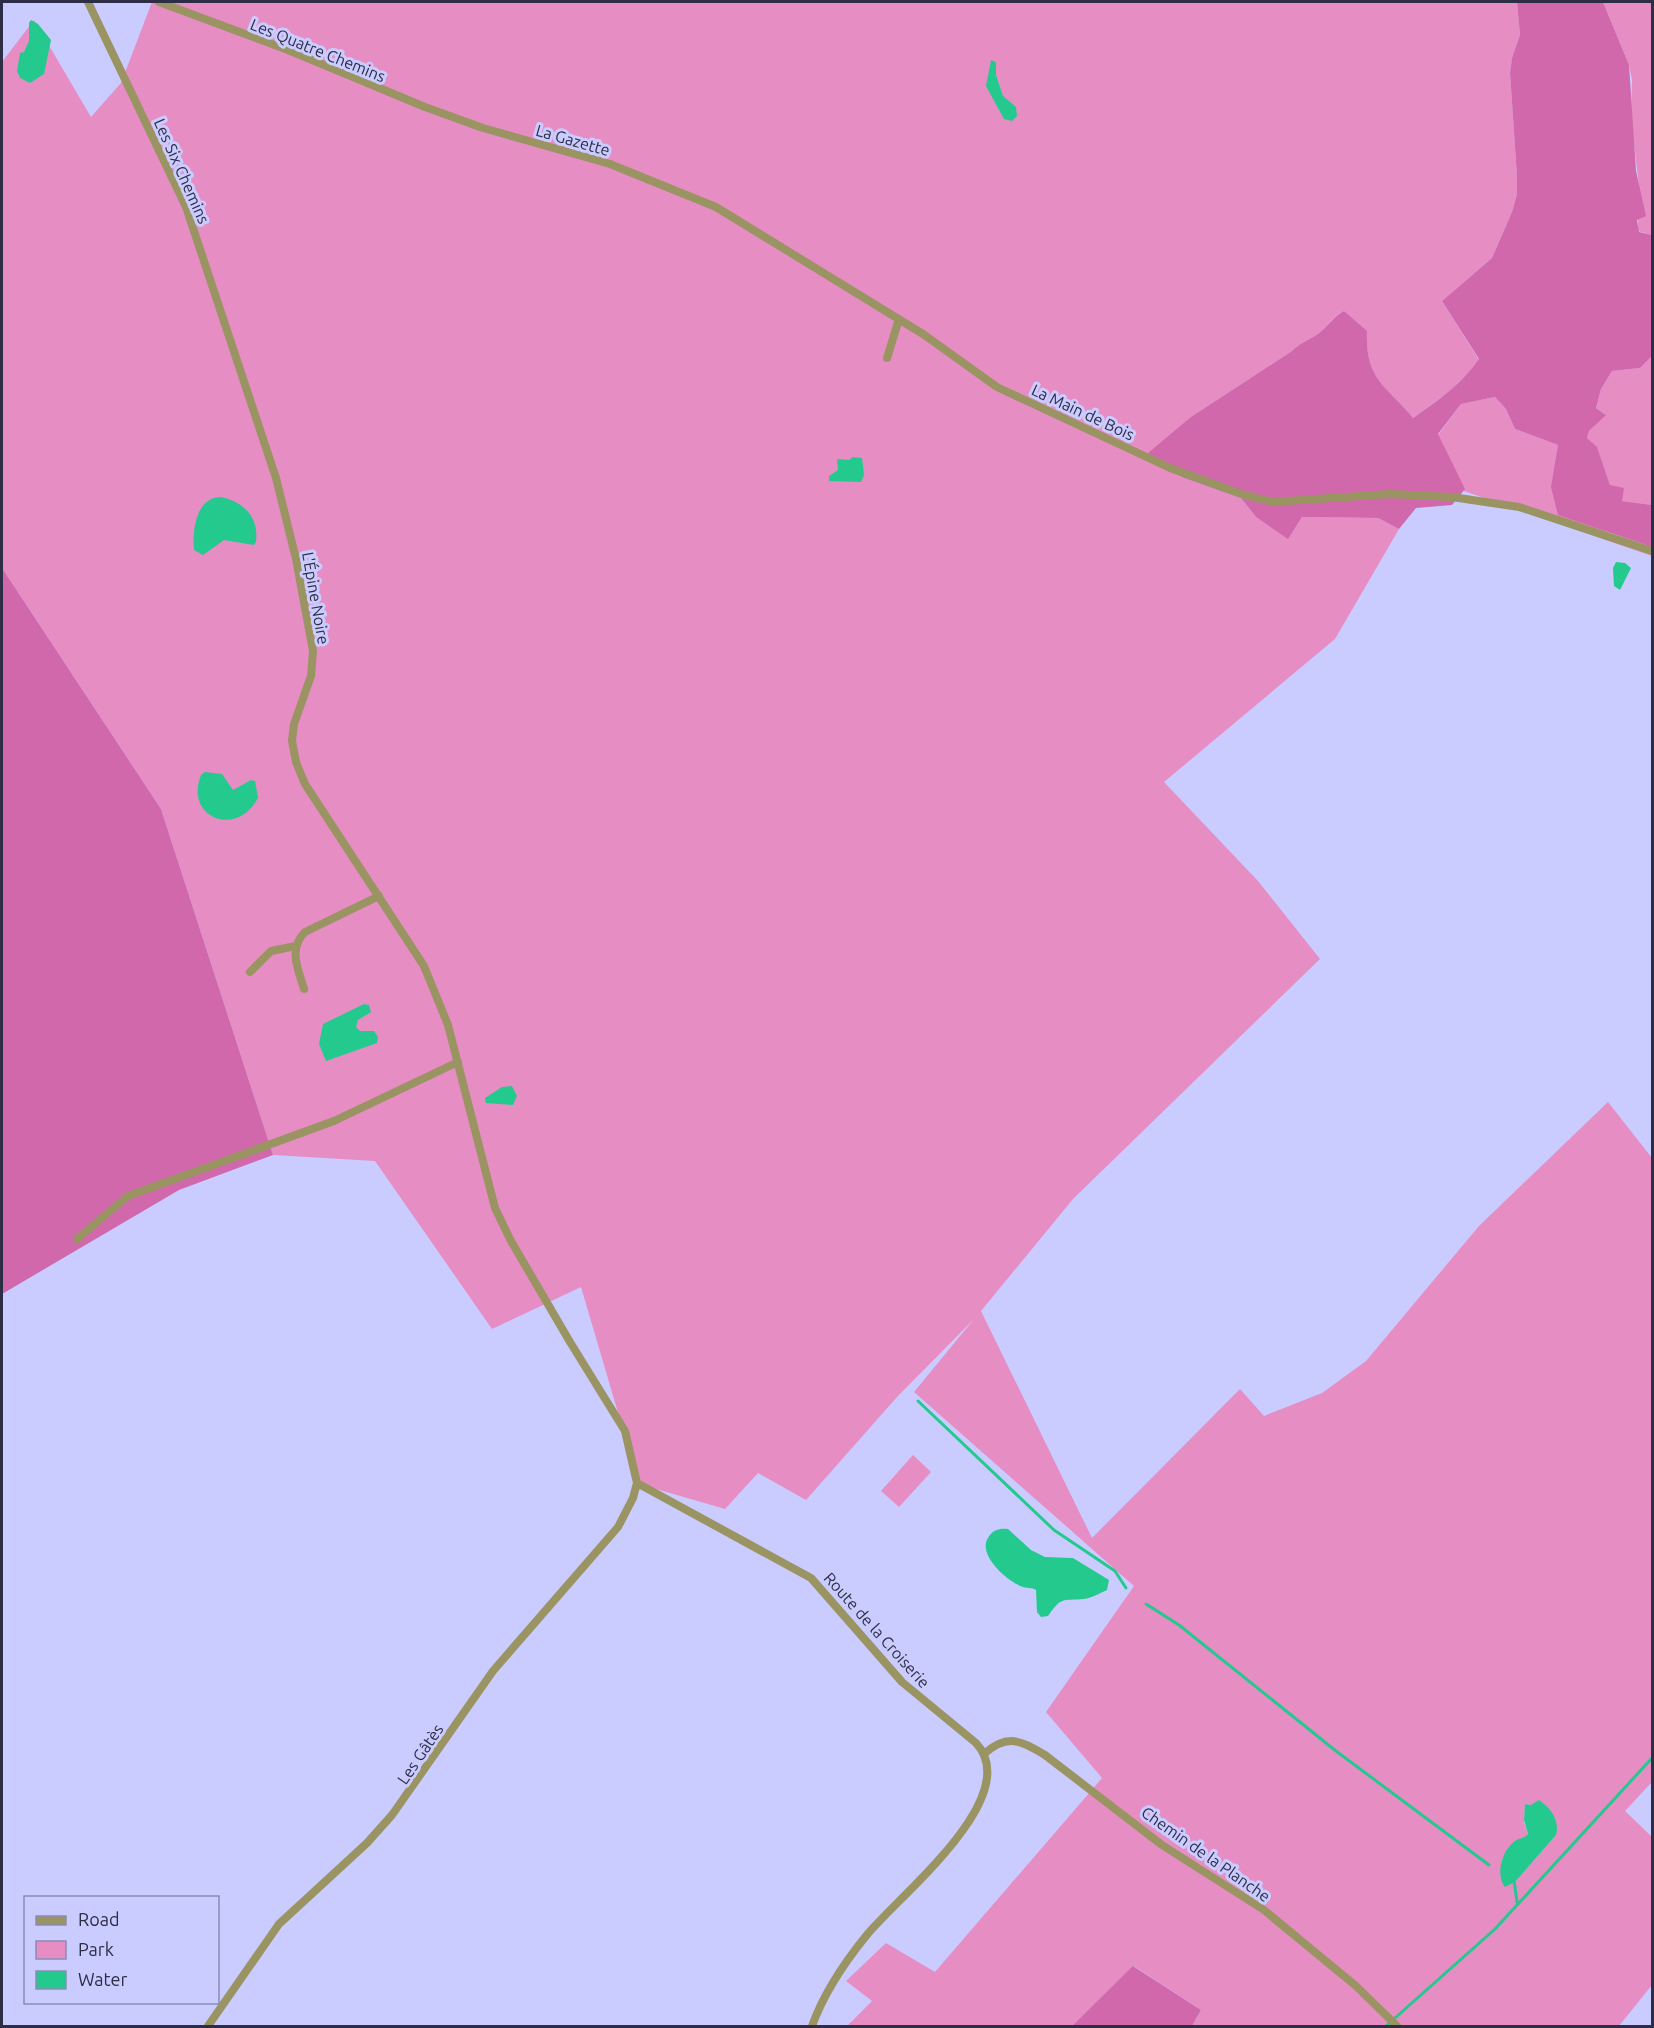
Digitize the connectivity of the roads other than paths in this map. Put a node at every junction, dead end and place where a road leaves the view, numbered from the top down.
1 (87, 2) edge
2 (159, 2) edge
3 (400, 97) joint
4 (737, 217) joint
5 (900, 319) junction
6 (237, 358) joint
7 (887, 358) dead end
8 (1653, 551) edge
9 (379, 896) junction
10 (296, 946) junction
11 (250, 972) dead end
12 (304, 989) dead end
13 (458, 1062) junction
14 (77, 1239) dead end
15 (637, 1483) junction
16 (985, 1753) junction
17 (208, 2026) edge
18 (812, 2026) edge
19 (1397, 2026) edge

1 - 6 street, Les Six Chemins
2 - 3 street, Les Quatre Chemins
3 - 4 street, La Gazette
4 - 5 street, La Main de Bois
5 - 7 street
5 - 8 street, La Main de Bois
6 - 9 street, L'Épine Noire
9 - 10 street
9 - 13 street, L'Épine Noire
10 - 11 street
10 - 12 street
13 - 14 street
13 - 15 street, L'Épine Noire
15 - 16 street, Route de la Croiserie
15 - 17 street, Les Gâtès
16 - 18 street
16 - 19 street, Chemin de la Planche

